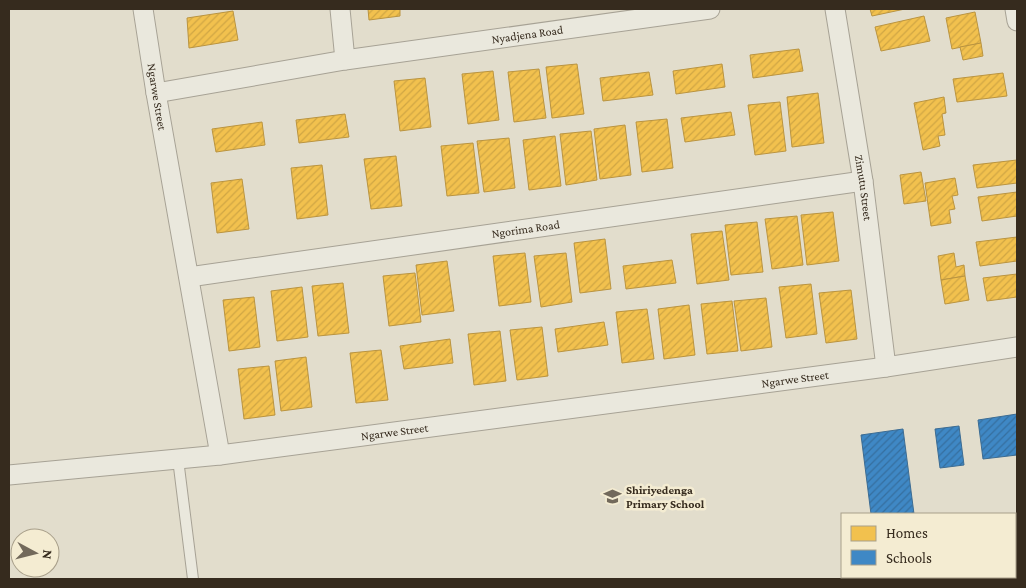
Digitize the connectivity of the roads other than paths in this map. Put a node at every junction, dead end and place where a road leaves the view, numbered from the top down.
1 (143, 9) edge
2 (340, 9) edge
3 (710, 9) edge
4 (835, 9) edge
5 (1015, 9) edge
6 (1017, 21) edge
7 (345, 60) junction
8 (156, 93) junction
9 (863, 181) junction
10 (190, 277) junction
11 (1017, 347) edge
12 (886, 368) junction
13 (220, 456) junction
14 (178, 459) junction
15 (9, 475) edge
16 (193, 579) edge

1 - 8 street, Ngarwe Street
2 - 7 street
3 - 7 street, Nyadjena Road
4 - 9 street, Zimutu Street
5 - 6 street
7 - 8 street, Nyadjena Road
8 - 10 street, Ngarwe Street
9 - 10 street, Ngorima Road
9 - 12 street, Zimutu Street
10 - 13 street, Ngarwe Street
11 - 12 street, Ngarwe Street
12 - 13 street, Ngarwe Street
13 - 14 street
14 - 15 street
14 - 16 lane

